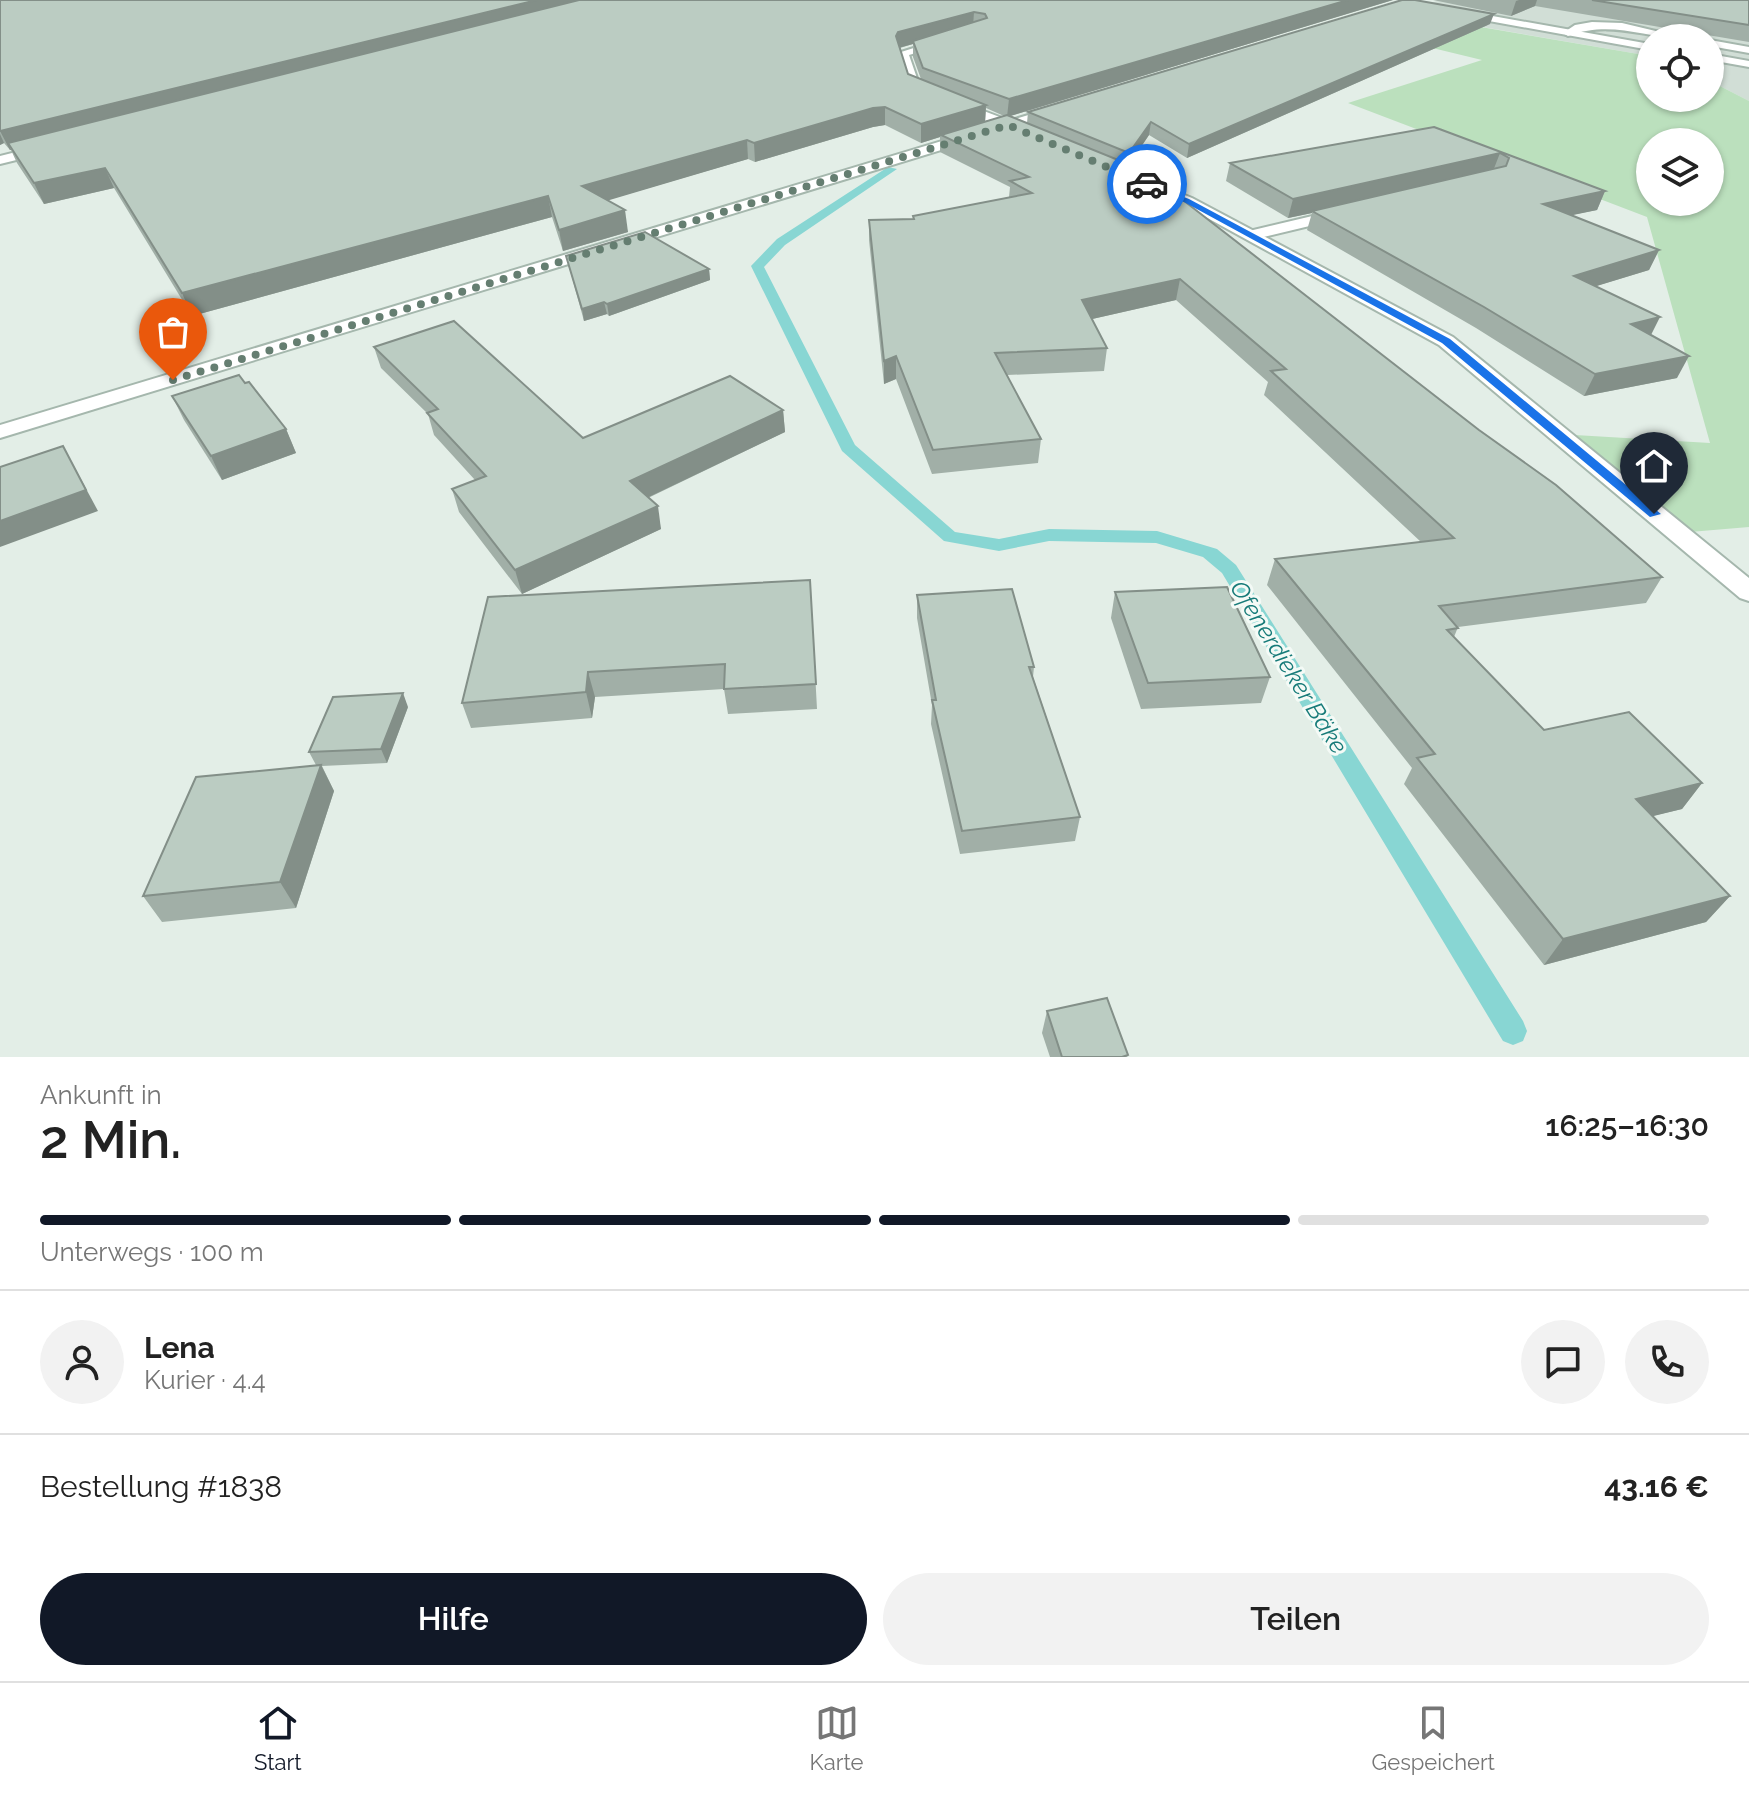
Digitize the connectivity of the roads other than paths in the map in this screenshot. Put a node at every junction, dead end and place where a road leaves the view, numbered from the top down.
1 (1449, 12) edge
2 (1636, 30) edge
3 (1568, 33) junction
4 (963, 36) edge
5 (1636, 45) edge
6 (1724, 46) edge
7 (1749, 50) edge
8 (1724, 60) edge
9 (1749, 64) edge
10 (1064, 108) edge
11 (1008, 125) junction
12 (1032, 135) edge
13 (52, 148) edge
14 (0, 160) edge
15 (1130, 177) edge
16 (1251, 235) junction
17 (1274, 248) junction
18 (0, 432) edge
19 (1749, 592) edge

1 - 3 street
2 - 3 street
3 - 5 street
4 - 11 street
6 - 7 street
8 - 9 street
10 - 11 street
11 - 12 street
11 - 18 street
13 - 14 street
15 - 16 street
16 - 17 street
16 - 17 street
17 - 19 street

